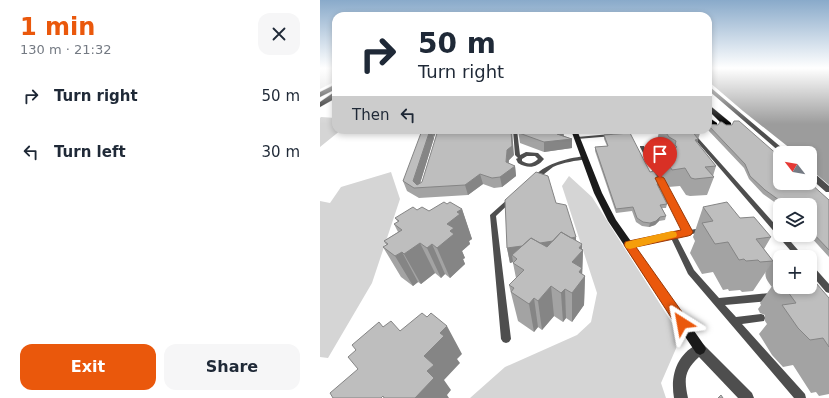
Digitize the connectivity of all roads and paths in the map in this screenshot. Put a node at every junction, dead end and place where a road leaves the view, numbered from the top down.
1 (332, 88) edge
2 (712, 91) edge
3 (320, 94) edge
4 (332, 98) edge
5 (320, 105) edge
6 (712, 110) edge
7 (728, 125) edge
8 (515, 134) edge
9 (576, 134) edge
10 (693, 134) edge
11 (619, 135) edge
12 (577, 138) junction
13 (642, 146) dead end
14 (777, 146) edge
15 (646, 154) junction
16 (520, 157) dead end
17 (585, 158) junction
18 (653, 165) junction
19 (817, 180) edge
20 (529, 183) edge
21 (829, 190) edge
22 (518, 193) edge
23 (773, 225) edge
24 (711, 229) edge
25 (688, 232) junction
26 (673, 235) junction
27 (788, 242) edge
28 (629, 245) junction
29 (794, 250) edge
30 (817, 276) edge
31 (829, 290) edge
32 (770, 297) dead end
33 (718, 302) junction
34 (761, 318) dead end
35 (735, 321) junction
36 (506, 339) dead end
37 (700, 349) junction
38 (681, 398) edge
39 (747, 398) edge
40 (801, 398) edge

1 - 3 highway
2 - 14 street
4 - 5 highway
6 - 7 main road
8 - 16 lane
9 - 12 street
10 - 23 lane
11 - 12 lane
12 - 17 street
13 - 15 lane
15 - 18 lane
15 - 18 lane
17 - 20 lane
17 - 28 street
18 - 25 lane
19 - 21 street
22 - 36 lane
24 - 25 lane
25 - 26 lane
26 - 28 lane
26 - 33 lane
27 - 29 lane
28 - 37 street
30 - 31 lane
32 - 33 lane
33 - 35 lane
34 - 35 lane
35 - 40 lane
37 - 38 street
37 - 39 street

